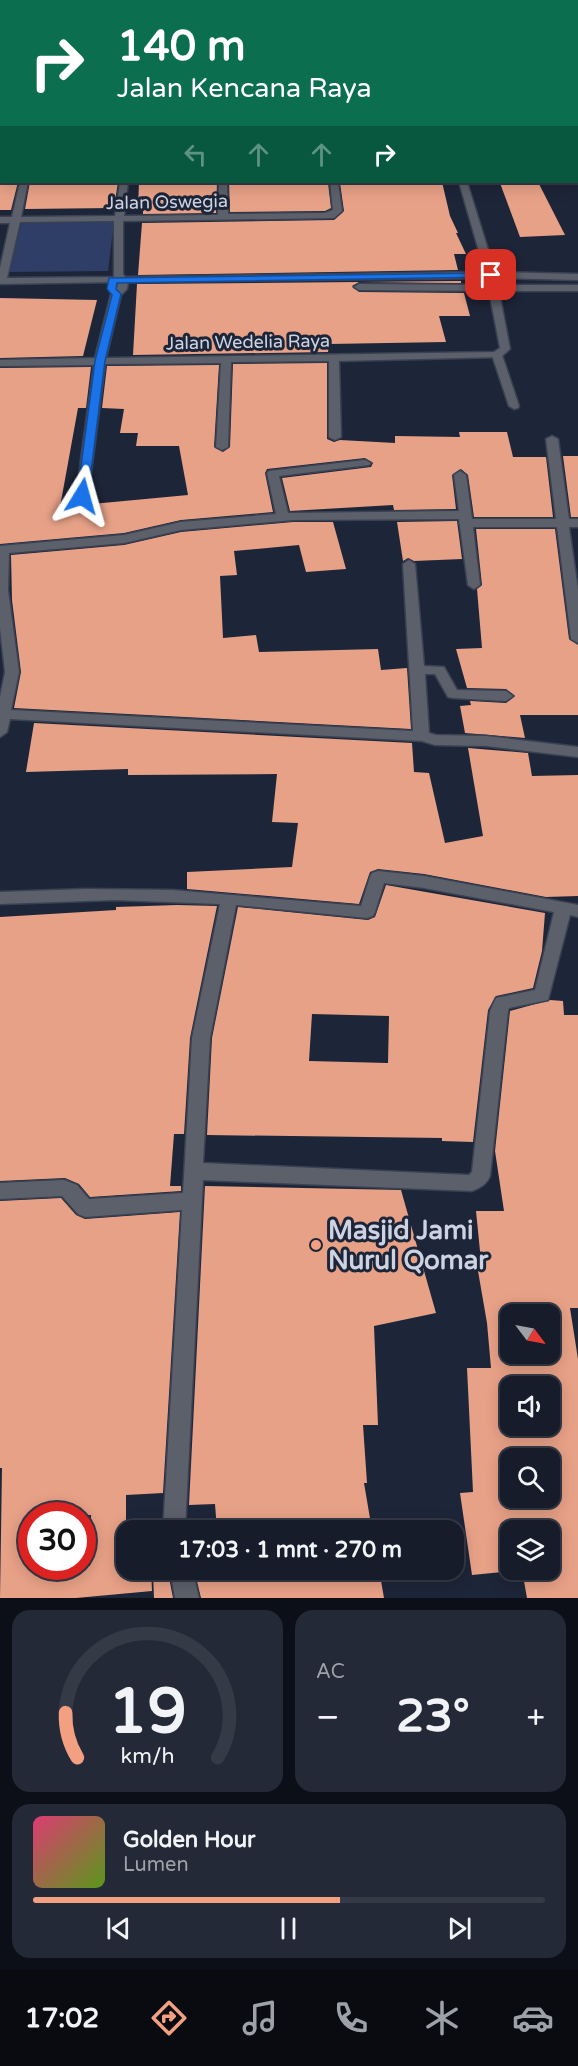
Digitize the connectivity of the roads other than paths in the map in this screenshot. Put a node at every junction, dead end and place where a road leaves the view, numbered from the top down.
1 (24, 183) edge
2 (124, 183) edge
3 (223, 183) edge
4 (334, 183) edge
5 (463, 183) edge
6 (223, 217) junction
7 (119, 219) junction
8 (0, 220) edge
9 (16, 220) junction
10 (491, 275) junction
11 (578, 277) edge
12 (1, 284) edge
13 (117, 285) junction
14 (493, 287) junction
15 (578, 288) edge
16 (497, 355) junction
17 (334, 357) junction
18 (226, 359) junction
19 (100, 361) junction
20 (0, 363) edge
21 (514, 406) dead end
22 (335, 437) dead end
23 (552, 439) dead end
24 (222, 447) dead end
25 (365, 464) dead end
26 (460, 475) dead end
27 (82, 496) dead end
28 (283, 517) junction
29 (465, 519) junction
30 (562, 523) junction
31 (578, 523) edge
32 (1, 550) edge
33 (409, 564) dead end
34 (474, 585) dead end
35 (578, 639) edge
36 (418, 670) junction
37 (506, 696) dead end
38 (3, 714) junction
39 (0, 732) edge
40 (423, 736) junction
41 (578, 752) edge
42 (0, 898) edge
43 (229, 899) junction
44 (570, 910) edge
45 (194, 1171) junction
46 (0, 1191) edge
47 (192, 1201) junction
48 (175, 1520) edge
49 (183, 1580) edge
50 (187, 1598) edge

1 - 9 street
2 - 7 street
3 - 6 street
4 - 6 street, Jalan Oswegia
5 - 10 street
6 - 7 street, Jalan Oswegia
7 - 9 street, Jalan Oswegia
7 - 13 street
8 - 9 street, Jalan Oswegia
9 - 12 street
10 - 11 street
10 - 13 street
10 - 14 street
12 - 13 street
13 - 14 street
13 - 19 street
14 - 15 street
14 - 16 street
16 - 17 street, Jalan Wedelia Raya
16 - 21 street
17 - 18 street, Jalan Wedelia Raya
17 - 22 street
18 - 19 street, Jalan Wedelia Raya
18 - 24 street
19 - 20 street, Jalan Wedelia Raya
19 - 27 street
23 - 30 street
25 - 28 street
26 - 29 street
28 - 29 street
28 - 32 street
29 - 30 street
29 - 34 street
30 - 31 street
30 - 35 street
32 - 38 street
33 - 36 street
36 - 37 street
36 - 40 street
38 - 39 street
38 - 40 street
40 - 41 street
42 - 43 street
43 - 44 street
43 - 45 street
44 - 45 street
45 - 47 street
46 - 47 street
47 - 48 street
49 - 50 street

